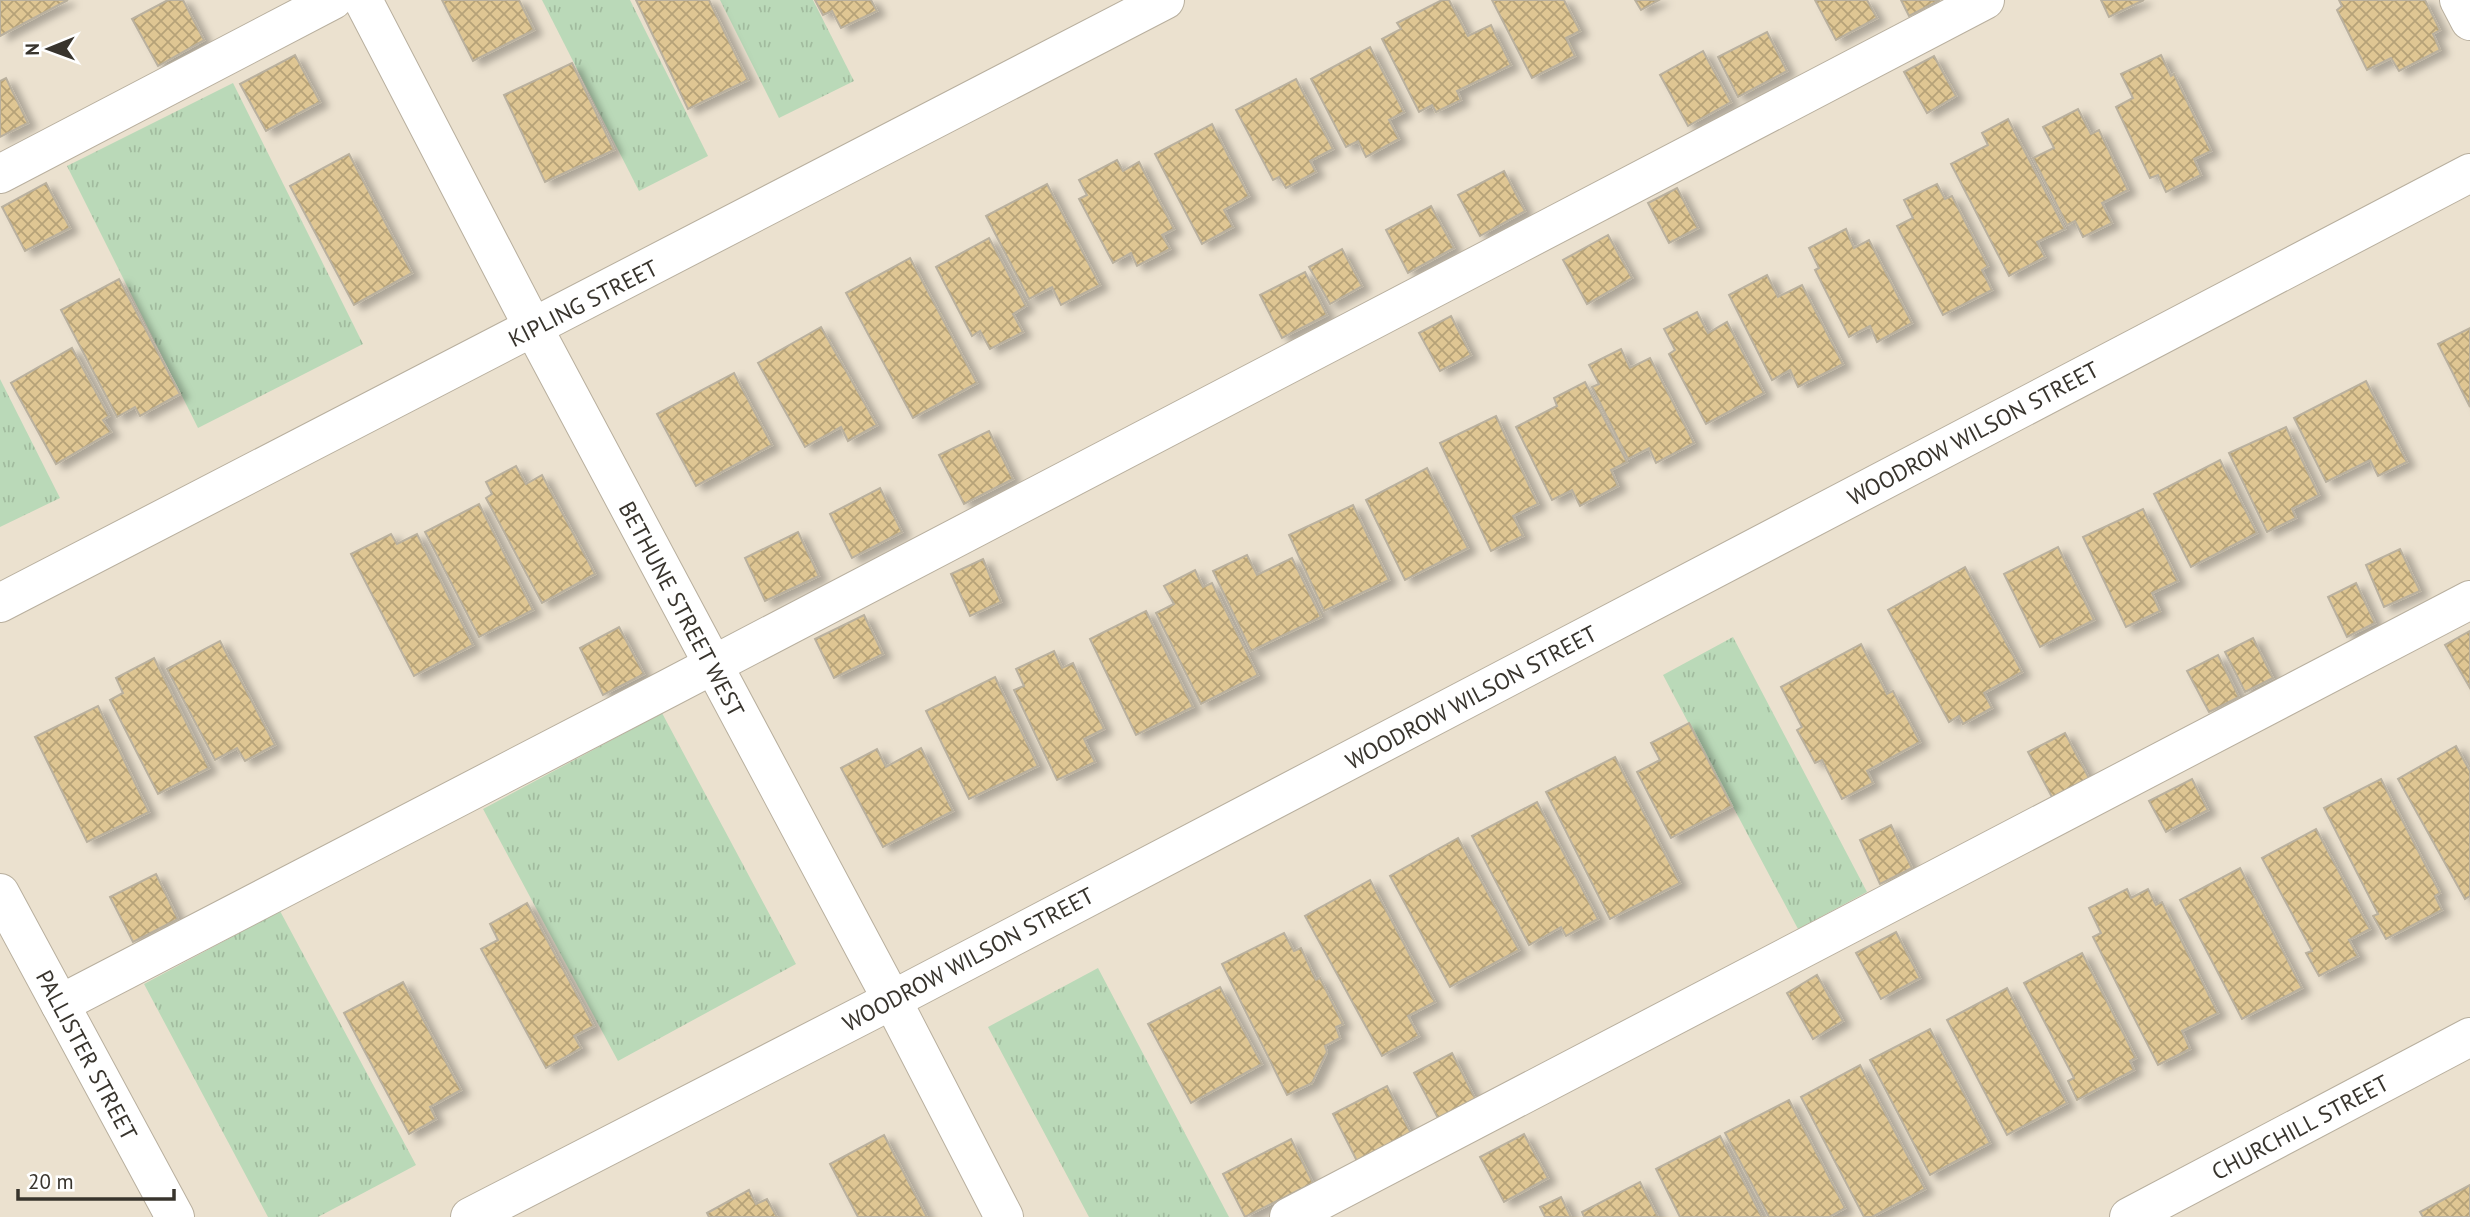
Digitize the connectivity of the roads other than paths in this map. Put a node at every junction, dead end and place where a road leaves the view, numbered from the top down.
1 (333, 0) edge
2 (363, 0) edge
3 (1166, 0) edge
4 (1985, 0) edge
5 (2459, 0) edge
6 (2470, 21) edge
7 (2470, 173) edge
8 (0, 174) edge
9 (534, 328) junction
10 (2470, 600) edge
11 (0, 603) edge
12 (711, 664) junction
13 (0, 893) edge
14 (892, 1000) junction
15 (60, 1004) junction
16 (2470, 1038) edge
17 (175, 1217) edge
18 (470, 1217) edge
19 (1004, 1217) edge
20 (1289, 1217) edge
21 (2129, 1217) edge

1 - 8 street
2 - 9 street, BETHUNE STREET WEST
3 - 9 street, KIPLING STREET
4 - 12 street
5 - 6 street
7 - 14 street, WOODROW WILSON STREET
9 - 11 street, KIPLING STREET
9 - 12 street, BETHUNE STREET WEST
10 - 20 street
12 - 14 street, BETHUNE STREET WEST
12 - 15 street
13 - 15 street, PALLISTER STREET
14 - 18 street, WOODROW WILSON STREET
14 - 19 street, BETHUNE STREET WEST
15 - 17 street, PALLISTER STREET
16 - 21 street, CHURCHILL STREET

